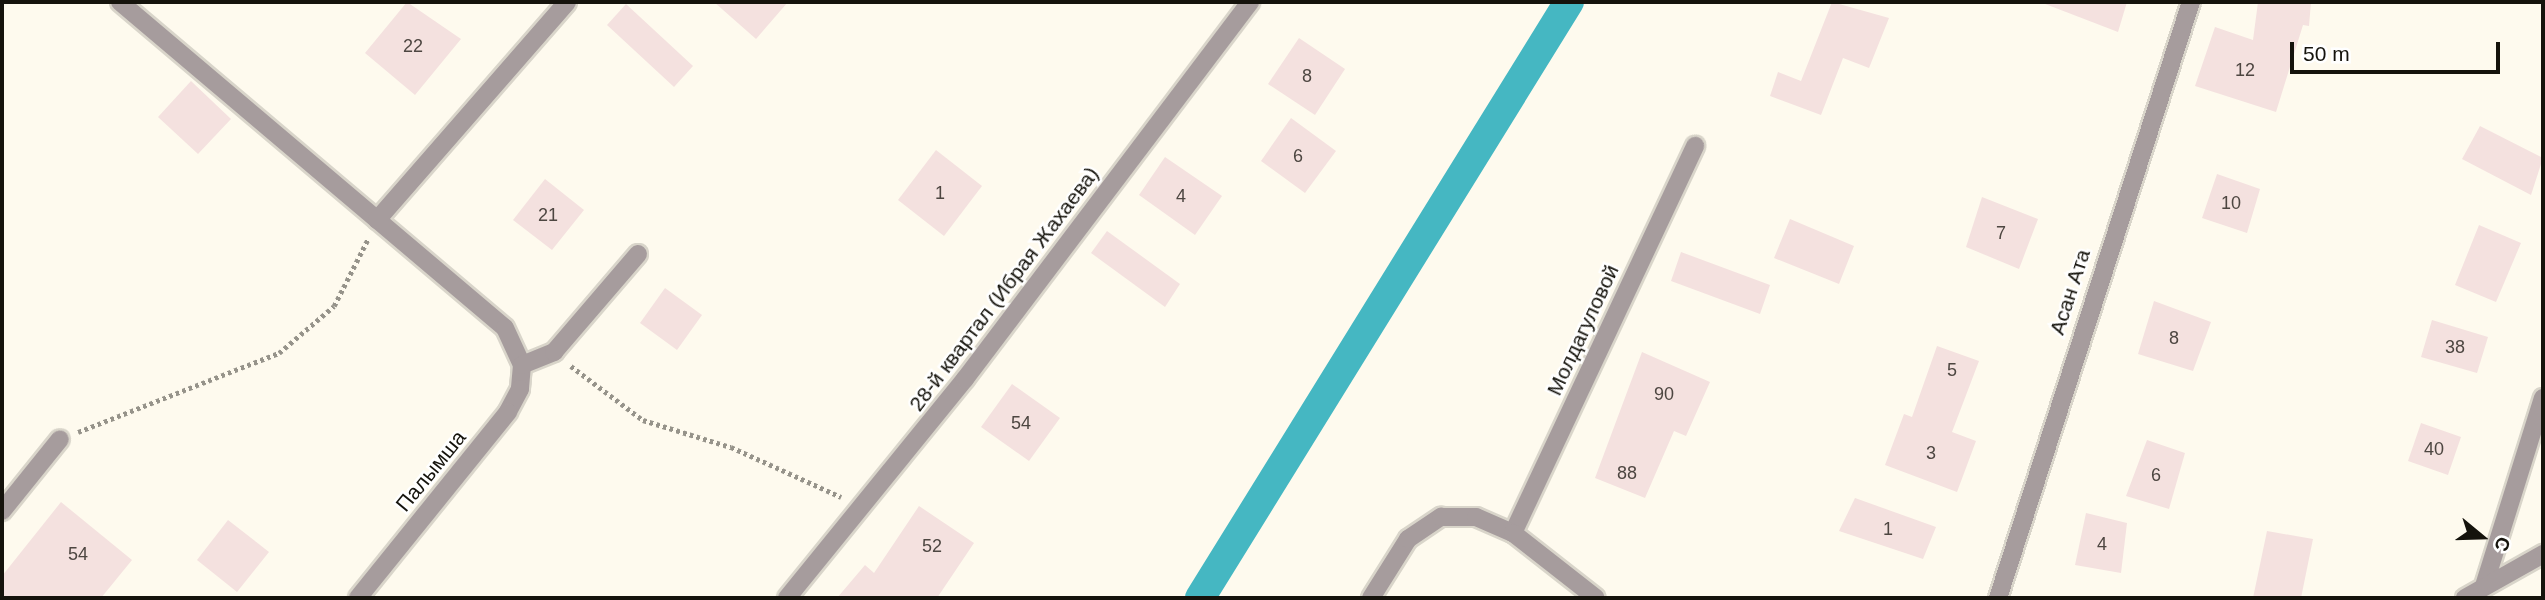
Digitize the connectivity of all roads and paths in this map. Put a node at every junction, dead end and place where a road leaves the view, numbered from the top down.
1 (120, 2) edge
2 (567, 2) edge
3 (1250, 2) edge
4 (2191, 2) edge
5 (1695, 146) dead end
6 (377, 220) junction
7 (638, 254) dead end
8 (554, 352) junction
9 (522, 365) junction
10 (2543, 398) edge
11 (61, 439) joint
12 (862, 506) junction
13 (2, 511) edge
14 (1513, 533) junction
15 (2543, 554) edge
16 (2488, 592) edge
17 (358, 598) edge
18 (787, 598) edge
19 (1371, 598) edge
20 (1596, 598) edge
21 (1998, 598) edge
22 (2465, 598) edge

1 - 6 street
2 - 6 street
3 - 12 street, 28-й квартал (Ибрая Жахаева)
4 - 21 street, Асан Ата
5 - 14 street, Молдагуловой
6 - 9 street
6 - 11 path
7 - 8 street
8 - 9 street
8 - 12 path
9 - 17 street, Палымша
10 - 16 street
11 - 13 street
12 - 18 street, 28-й квартал (Ибрая Жахаева)
14 - 19 street
14 - 20 street
15 - 16 street
16 - 22 street

